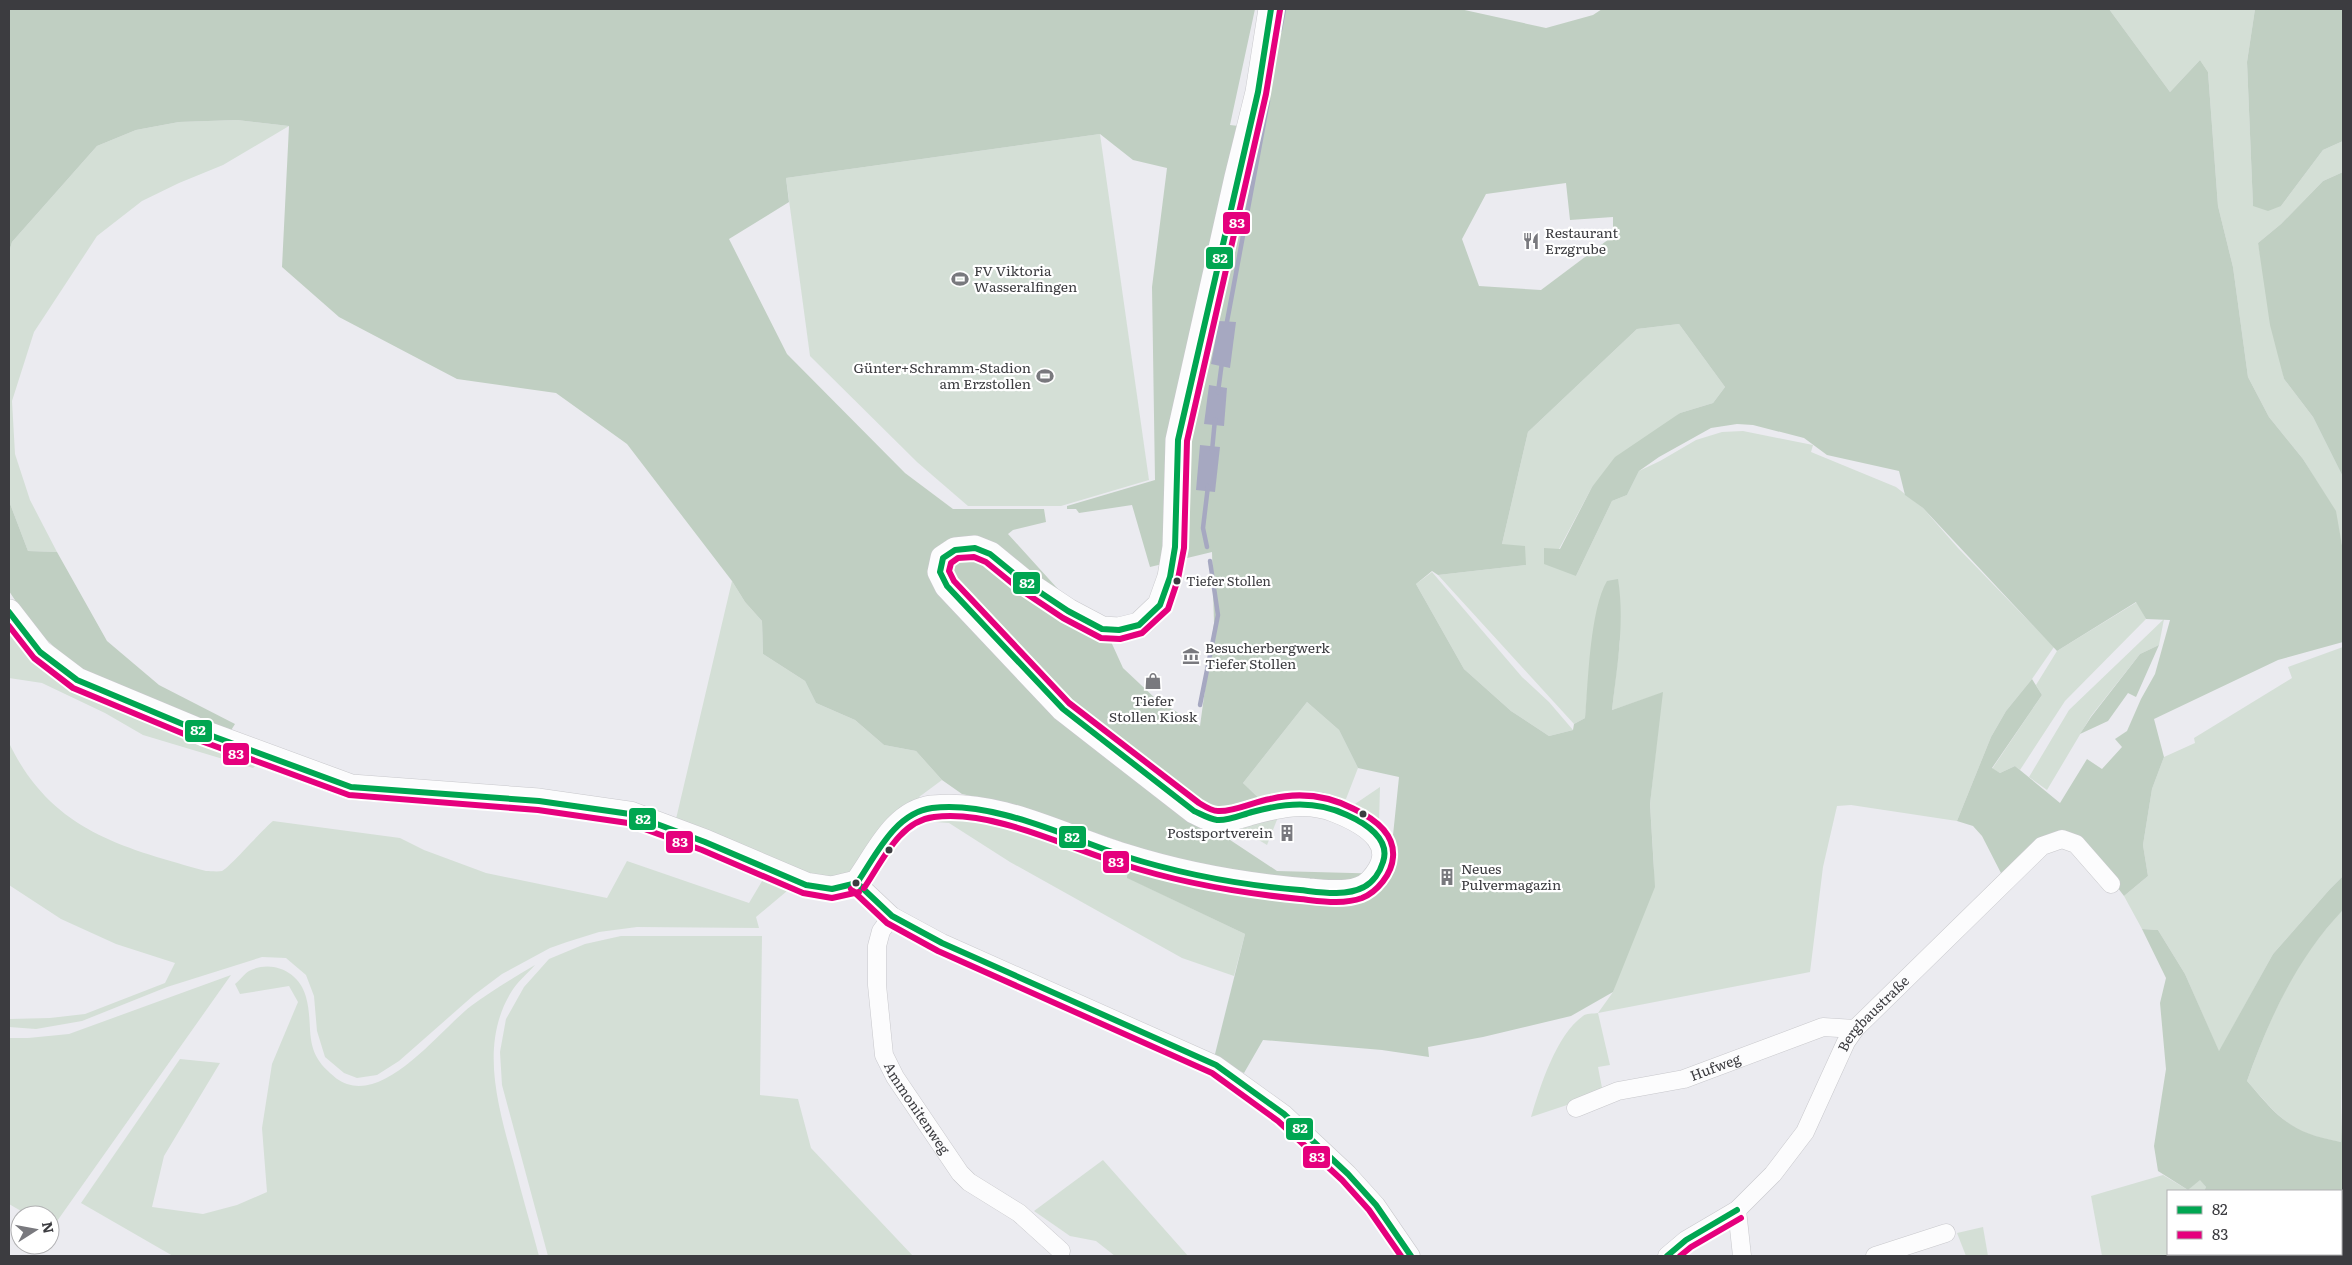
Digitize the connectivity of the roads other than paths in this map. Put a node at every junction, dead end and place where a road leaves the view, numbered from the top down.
1 (1271, 9) edge
2 (9, 612) edge
3 (857, 883) junction
4 (2111, 884) dead end
5 (892, 916) junction
6 (1855, 1029) junction
7 (1576, 1108) dead end
8 (1736, 1210) junction
9 (1946, 1233) dead end
10 (1062, 1251) dead end
11 (1411, 1256) edge
12 (1667, 1256) edge
13 (1742, 1256) edge
14 (1875, 1256) edge

1 - 3 street
2 - 3 street
3 - 5 street
4 - 6 street, Bergbaustraße
5 - 10 street, Ammonitenweg
5 - 11 street
6 - 7 street, Hufweg
6 - 8 street, Bergbaustraße
8 - 12 street, Bergbaustraße
8 - 13 street
9 - 14 street

